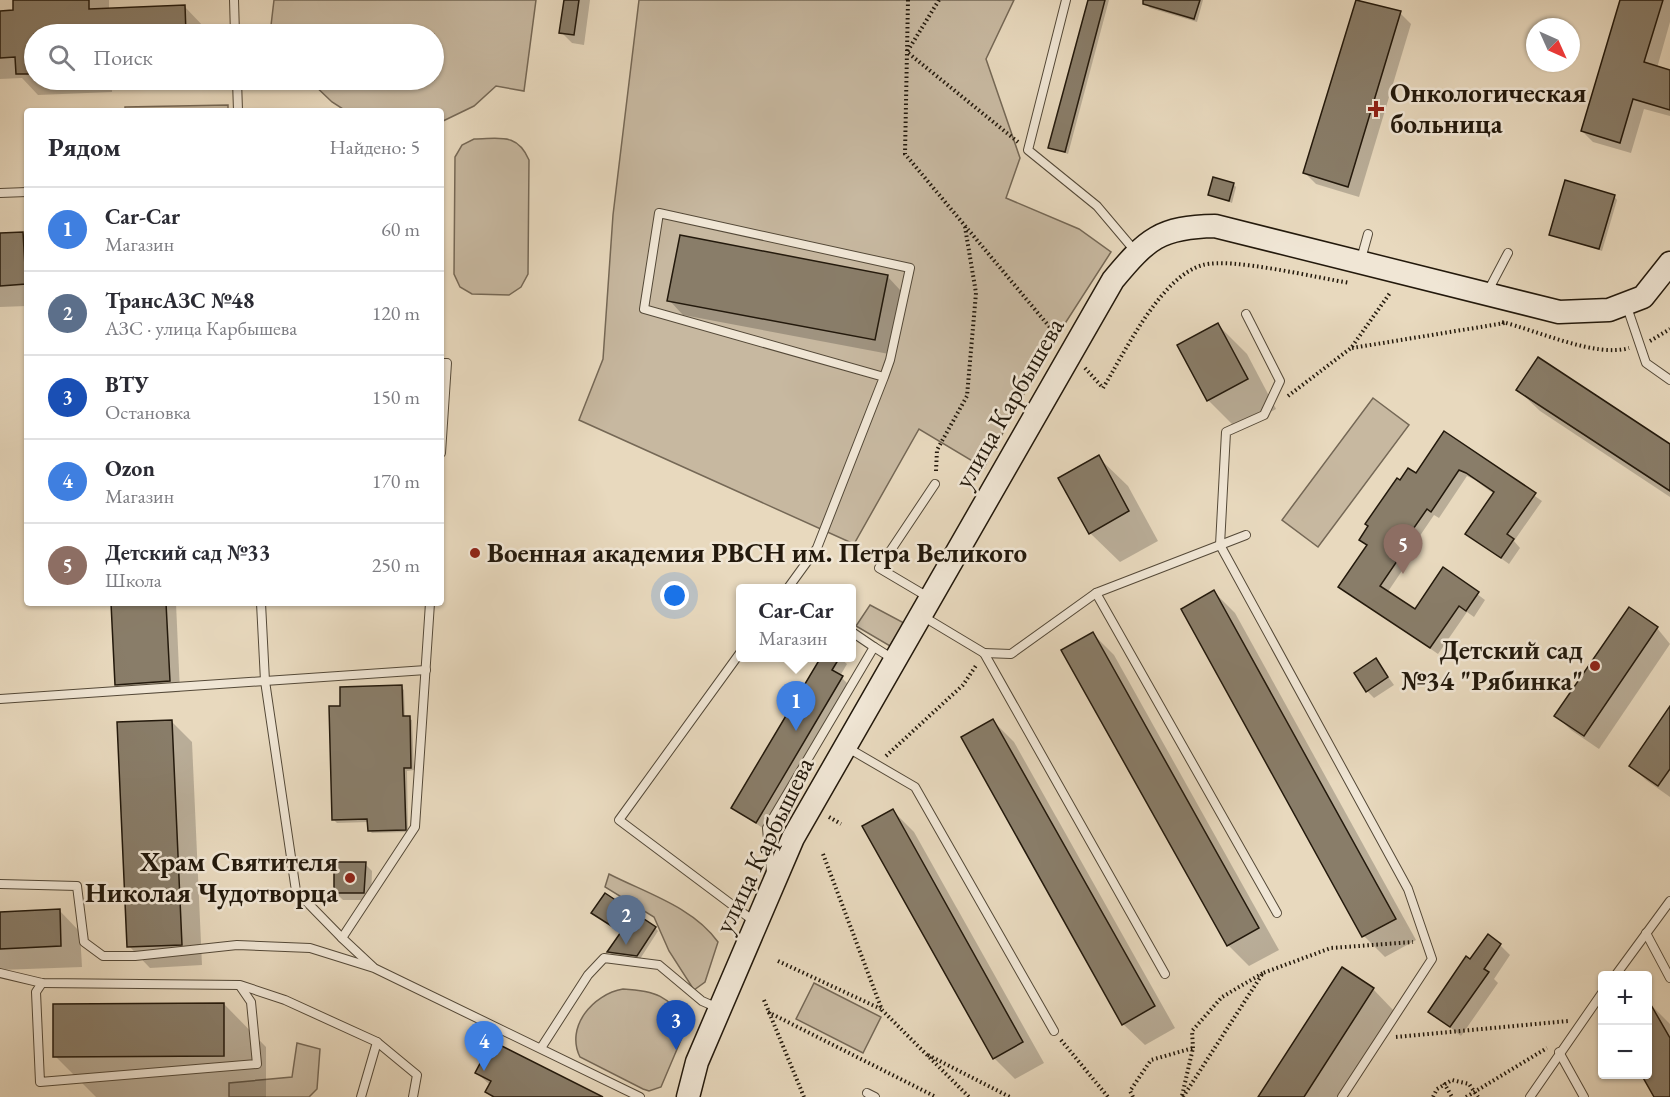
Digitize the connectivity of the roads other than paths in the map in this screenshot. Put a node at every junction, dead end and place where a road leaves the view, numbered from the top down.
1 (234, 0) edge
2 (1066, 0) edge
3 (235, 24) edge
4 (237, 90) edge
5 (238, 108) edge
6 (0, 192) edge
7 (24, 192) edge
8 (1368, 234) dead end
9 (1136, 252) junction
10 (1508, 253) dead end
11 (1360, 262) junction
12 (1670, 263) edge
13 (1487, 294) junction
14 (1626, 304) junction
15 (1246, 314) dead end
16 (444, 363) edge
17 (884, 377) junction
18 (1670, 380) edge
19 (444, 408) edge
20 (935, 484) road end
21 (1246, 535) dead end
22 (1220, 545) junction
23 (791, 584) edge
24 (1096, 593) junction
25 (261, 606) edge
26 (430, 606) edge
27 (925, 606) junction
28 (856, 635) edge
29 (874, 648) junction
30 (984, 653) junction
31 (895, 659) junction
32 (736, 660) edge
33 (426, 670) junction
34 (265, 681) junction
35 (0, 699) edge
36 (845, 746) junction
37 (0, 884) edge
38 (773, 885) junction
39 (1670, 901) edge
40 (1277, 913) dead end
41 (756, 922) junction
42 (1646, 933) junction
43 (342, 938) junction
44 (374, 968) junction
45 (1618, 971) edge
46 (0, 973) edge
47 (1165, 974) dead end
48 (1670, 978) edge
49 (42, 983) junction
50 (240, 985) junction
51 (1598, 998) edge
52 (719, 1009) junction
53 (1054, 1031) road end
54 (377, 1042) junction
55 (541, 1048) junction
56 (1559, 1052) junction
57 (867, 1093) dead end
58 (362, 1097) edge
59 (412, 1097) edge
60 (640, 1097) edge
61 (688, 1097) edge
62 (876, 1097) edge
63 (1342, 1097) edge
64 (1530, 1097) edge
65 (1584, 1097) edge

1 - 3 lane
2 - 9 lane
4 - 5 lane
6 - 7 lane
8 - 11 lane
9 - 11 street, улица Карбышева
9 - 27 street, улица Карбышева
10 - 13 lane
11 - 13 street, улица Карбышева
12 - 14 street, улица Карбышева
13 - 14 street, улица Карбышева
14 - 18 lane
15 - 22 lane
16 - 19 lane
17 - 17 lane
17 - 23 lane
20 - 27 lane
21 - 22 lane
22 - 24 lane
22 - 63 lane
24 - 30 lane
24 - 40 lane
25 - 34 lane
26 - 33 lane
27 - 30 lane
27 - 31 street, улица Карбышева
28 - 29 lane
29 - 31 lane
29 - 38 lane
30 - 47 lane
31 - 36 street, улица Карбышева
32 - 41 lane
33 - 34 lane
33 - 43 lane
34 - 35 lane
34 - 43 lane
36 - 38 street, улица Карбышева
36 - 53 lane
37 - 44 lane
38 - 41 street, улица Карбышева
39 - 42 lane
41 - 52 street, улица Карбышева
42 - 45 lane
42 - 48 lane
43 - 44 lane
44 - 55 lane
46 - 49 lane
49 - 50 lane
49 - 50 lane
50 - 54 lane
51 - 56 lane
52 - 55 lane
52 - 61 street, улица Карбышева
54 - 58 lane
54 - 59 lane
55 - 60 lane
56 - 64 lane
56 - 65 lane
57 - 62 lane

